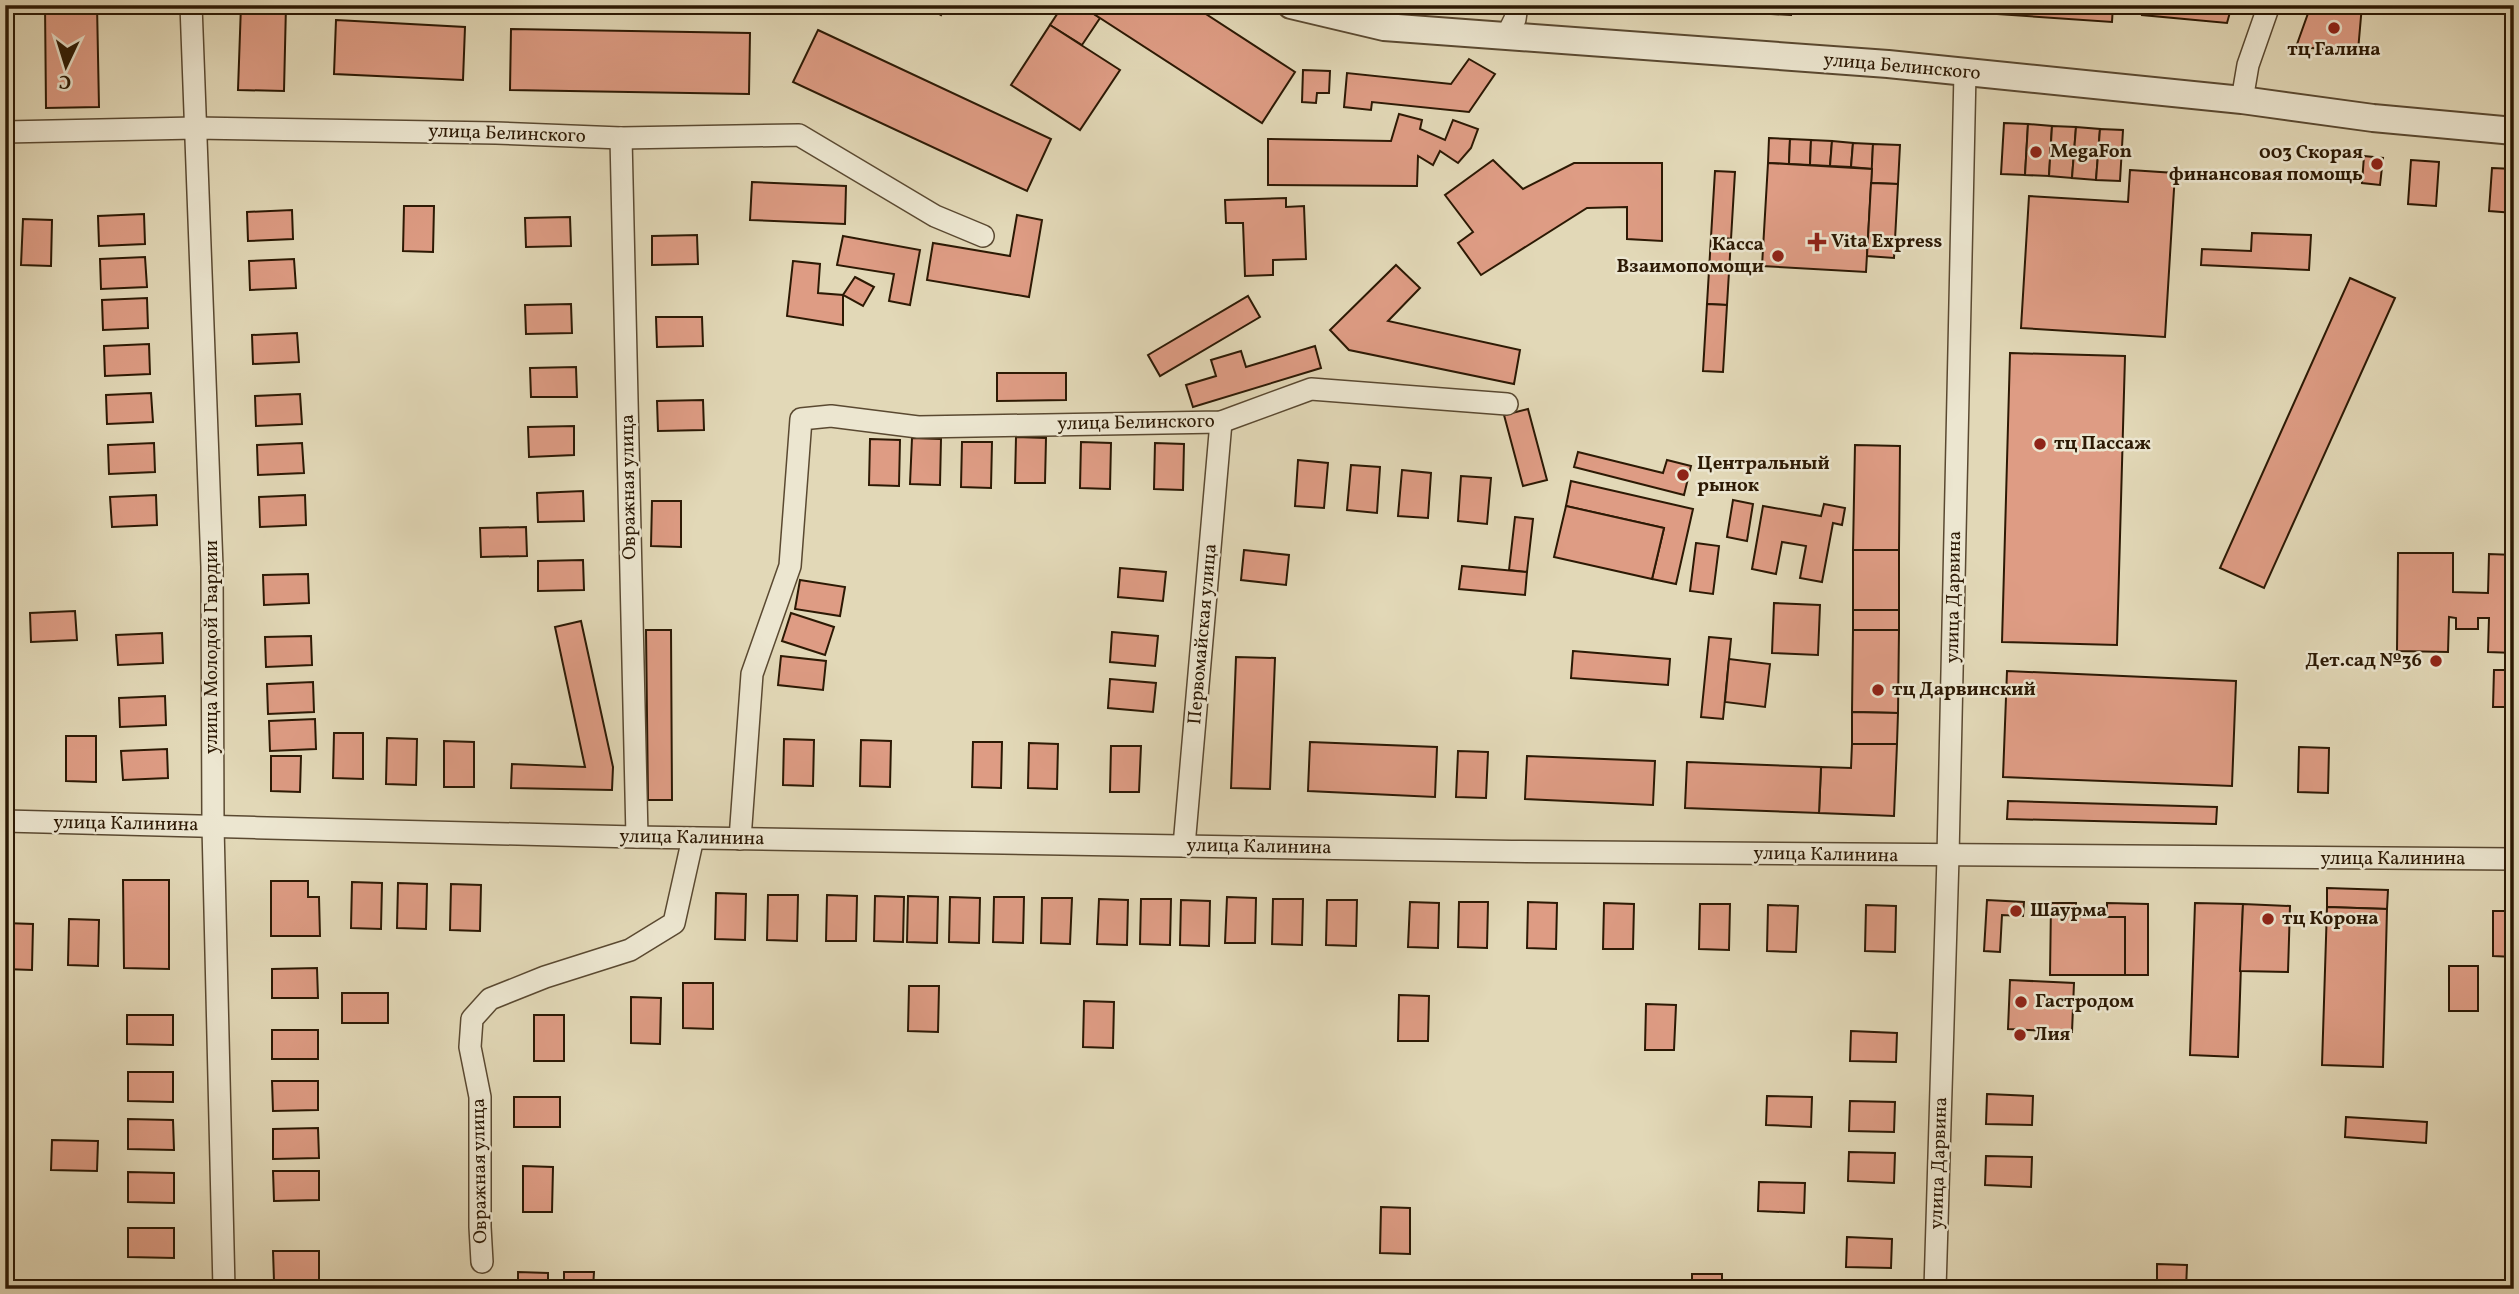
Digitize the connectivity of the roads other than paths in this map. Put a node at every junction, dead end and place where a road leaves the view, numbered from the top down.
1 (191, 5) edge
2 (1291, 5) edge
3 (1517, 5) edge
4 (2269, 5) edge
5 (1506, 37) junction
6 (1965, 72) junction
7 (2242, 100) junction
8 (195, 128) junction
9 (2514, 131) edge
10 (5, 132) edge
11 (621, 138) junction
12 (983, 236) dead end
13 (1507, 404) dead end
14 (1221, 422) junction
15 (5, 821) edge
16 (213, 826) junction
17 (637, 837) junction
18 (693, 838) junction
19 (740, 839) junction
20 (1184, 846) junction
21 (1948, 857) junction
22 (2514, 859) edge
23 (482, 1262) dead end
24 (224, 1289) edge
25 (1935, 1289) edge

1 - 8 street, улица Молодой Гвардии
2 - 5 street, улица Белинского
3 - 5 street
4 - 7 street
5 - 6 street, улица Белинского
6 - 7 street, улица Белинского
6 - 21 street, улица Дарвина
7 - 9 street, улица Белинского
8 - 10 street, улица Белинского
8 - 11 street, улица Белинского
8 - 16 street, улица Молодой Гвардии
11 - 12 street, улица Белинского
11 - 17 street, Овражная улица
13 - 14 street, улица Белинского
14 - 19 street, улица Белинского
14 - 20 street, Первомайская улица
15 - 16 street, улица Калинина
16 - 17 street, улица Калинина
16 - 24 street, улица Молодой Гвардии
17 - 18 street, улица Калинина
18 - 19 street, улица Калинина
18 - 23 street, Овражная улица
19 - 20 street, улица Калинина
20 - 21 street, улица Калинина
21 - 22 street, улица Калинина
21 - 25 street, улица Дарвина

